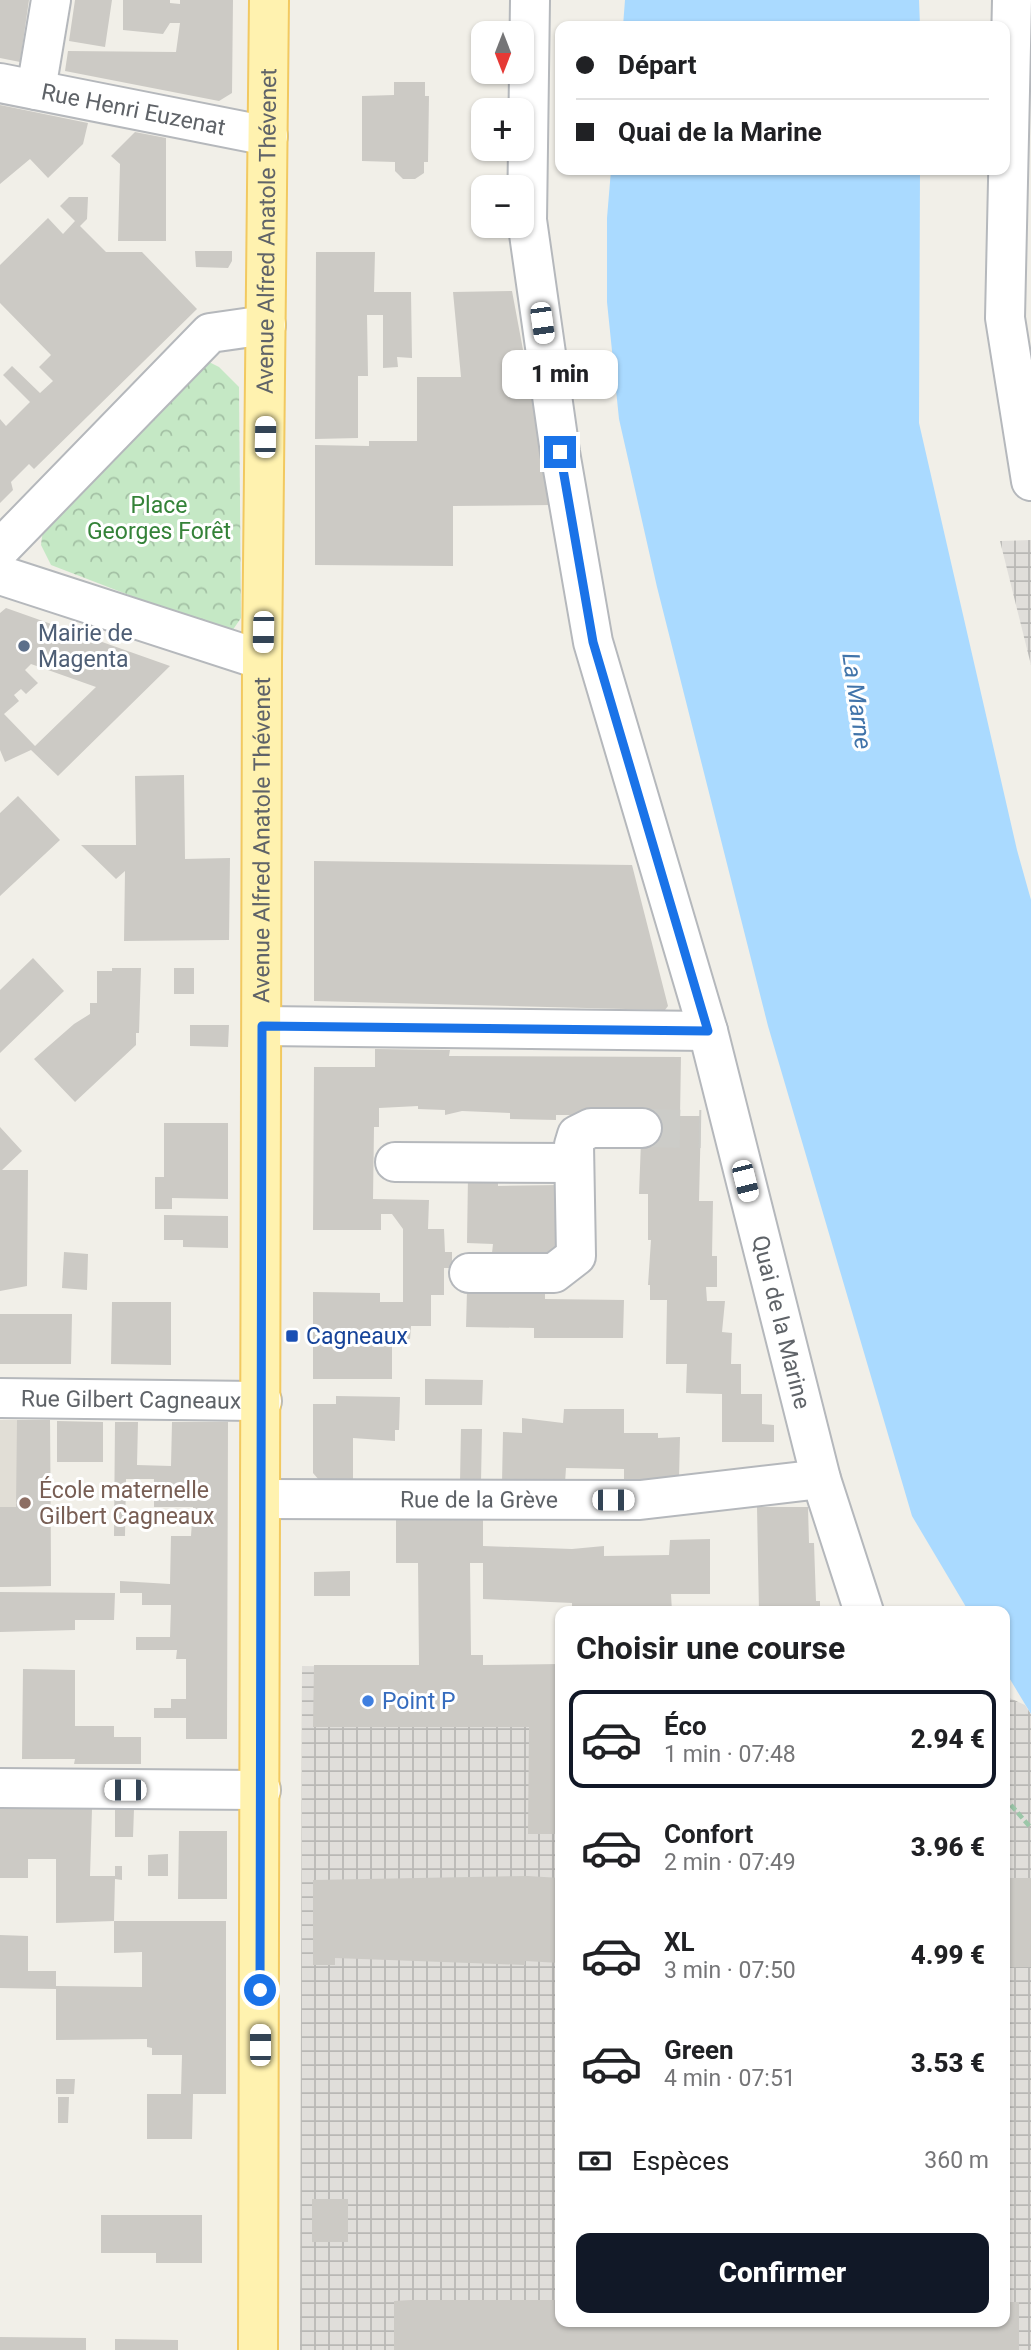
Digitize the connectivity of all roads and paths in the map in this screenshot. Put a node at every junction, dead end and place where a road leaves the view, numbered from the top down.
1 (51, 0) edge
2 (269, 0) edge
3 (530, 0) edge
4 (1017, 21) edge
5 (18, 86) edge
6 (268, 136) junction
7 (266, 325) junction
8 (1031, 481) edge
9 (0, 549) edge
10 (0, 575) edge
11 (262, 660) junction
12 (262, 1026) junction
13 (708, 1031) junction
14 (642, 1128) tunnel mouth
15 (396, 1162) dead end
16 (574, 1163) junction
17 (469, 1273) dead end
18 (0, 1398) edge
19 (262, 1401) junction
20 (821, 1479) junction
21 (262, 1499) junction
22 (862, 1606) edge
23 (0, 1788) edge
24 (261, 1790) junction
25 (1010, 1804) edge
26 (1031, 1828) edge
27 (258, 2350) edge

1 - 5 street
2 - 6 main road, Avenue Alfred Anatole Thévenet
3 - 13 street, Quai de la Marine
4 - 8 street
5 - 6 street, Rue Henri Euzenat
6 - 7 main road, Avenue Alfred Anatole Thévenet
7 - 9 street
7 - 11 main road, Avenue Alfred Anatole Thévenet
10 - 11 street
11 - 12 main road, Avenue Alfred Anatole Thévenet
12 - 13 street
12 - 19 main road, Avenue Alfred Anatole Thévenet
13 - 20 street, Quai de la Marine
14 - 16 street
15 - 16 street
16 - 17 street
18 - 19 street, Rue Gilbert Cagneaux
19 - 21 main road, Avenue Alfred Anatole Thévenet
20 - 21 street, Rue de la Grève
20 - 22 street, Quai de la Marine
21 - 24 main road, Avenue Alfred Anatole Thévenet
23 - 24 street
24 - 27 main road, Avenue Alfred Anatole Thévenet
25 - 26 path

